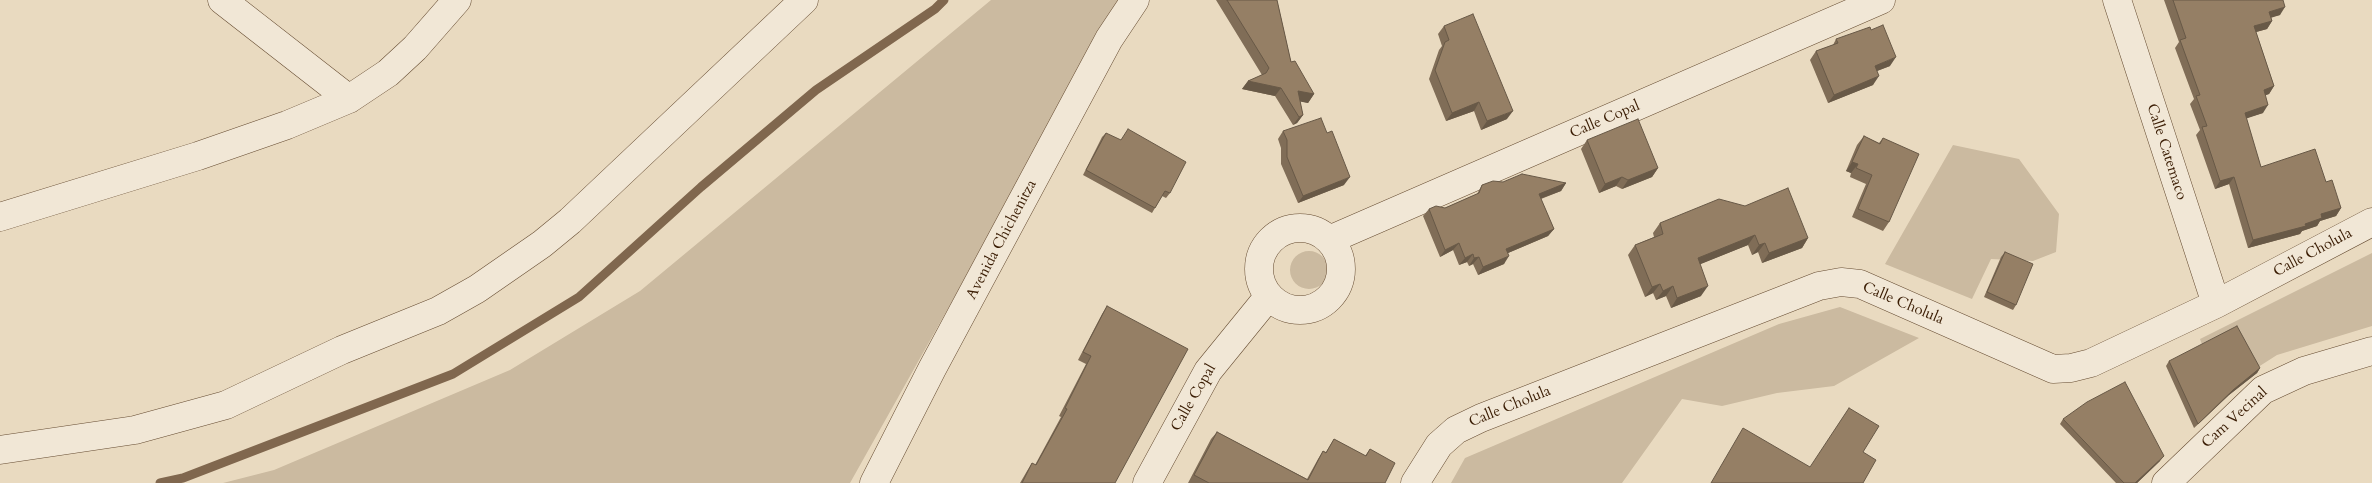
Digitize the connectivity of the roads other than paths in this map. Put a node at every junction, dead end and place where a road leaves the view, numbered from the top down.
1 (222, 0) edge
2 (457, 0) edge
3 (804, 0) edge
4 (1135, 0) edge
5 (1881, 0) edge
6 (2117, 0) edge
7 (349, 99) junction
8 (0, 217) edge
9 (2372, 222) edge
10 (1329, 240) junction
11 (1269, 296) junction
12 (2216, 304) junction
13 (2372, 351) edge
14 (0, 450) edge
15 (874, 483) edge
16 (1147, 483) edge
17 (1415, 483) edge
18 (2166, 483) edge

1 - 7 street
2 - 7 street
3 - 14 street
4 - 15 street, Avenida Chichenitza
5 - 10 street, Calle Copal
6 - 12 street, Calle Catemaco
7 - 8 street
9 - 12 street, Calle Cholula
10 - 11 street
10 - 11 street
11 - 16 street, Calle Copal
12 - 17 street, Calle Cholula
13 - 18 street, Cam Vecinal

